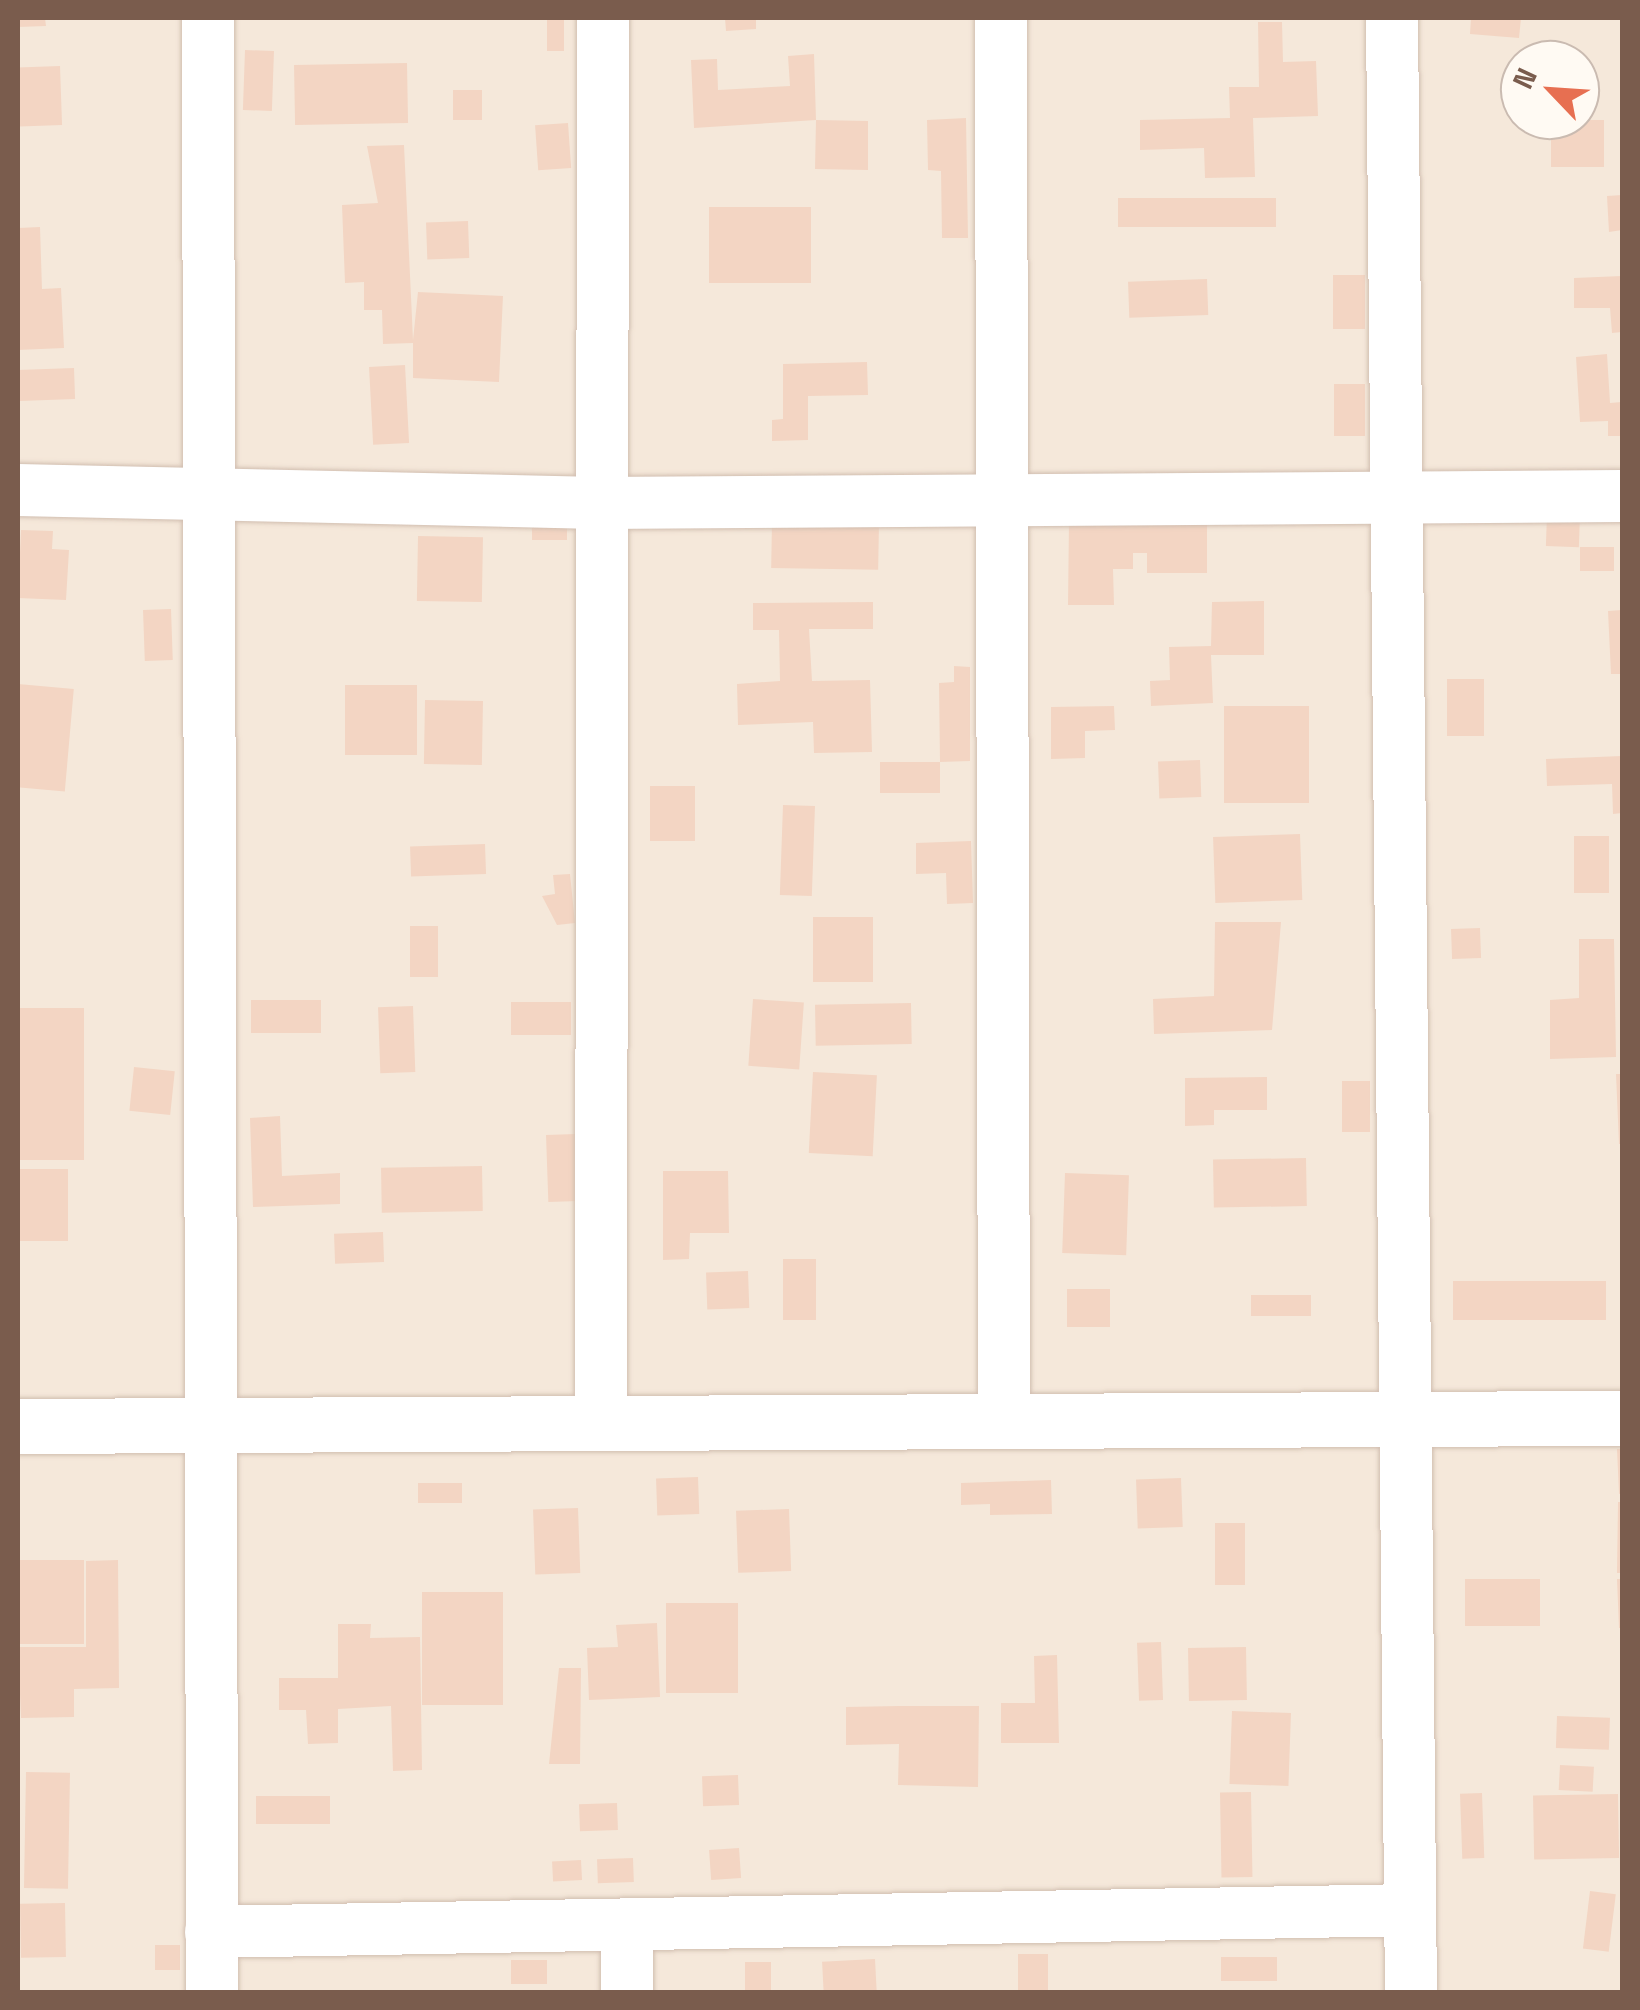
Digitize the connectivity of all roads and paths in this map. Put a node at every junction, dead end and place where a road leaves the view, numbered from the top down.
1 (208, 18) edge
2 (603, 18) edge
3 (1002, 18) edge
4 (1392, 18) edge
5 (18, 490) edge
6 (210, 492) junction
7 (1622, 496) edge
8 (1397, 498) junction
9 (997, 501) junction
10 (598, 503) junction
11 (1407, 1418) junction
12 (1622, 1418) edge
13 (1004, 1420) junction
14 (601, 1422) junction
15 (18, 1426) edge
16 (207, 1427) junction
17 (1410, 1910) junction
18 (627, 1924) junction
19 (210, 1932) junction
20 (212, 1992) edge
21 (627, 1992) edge
22 (1411, 1992) edge

1 - 6 street
2 - 10 street
3 - 9 street
4 - 8 street
5 - 6 street
6 - 10 street
6 - 16 street
7 - 8 street
8 - 9 street
8 - 11 street
9 - 10 street
9 - 13 street
10 - 14 street
11 - 12 street
11 - 13 street
11 - 17 street
13 - 14 street
14 - 16 street
15 - 16 street
16 - 19 street
17 - 18 street
17 - 22 street
18 - 19 street
18 - 21 street
19 - 20 street

